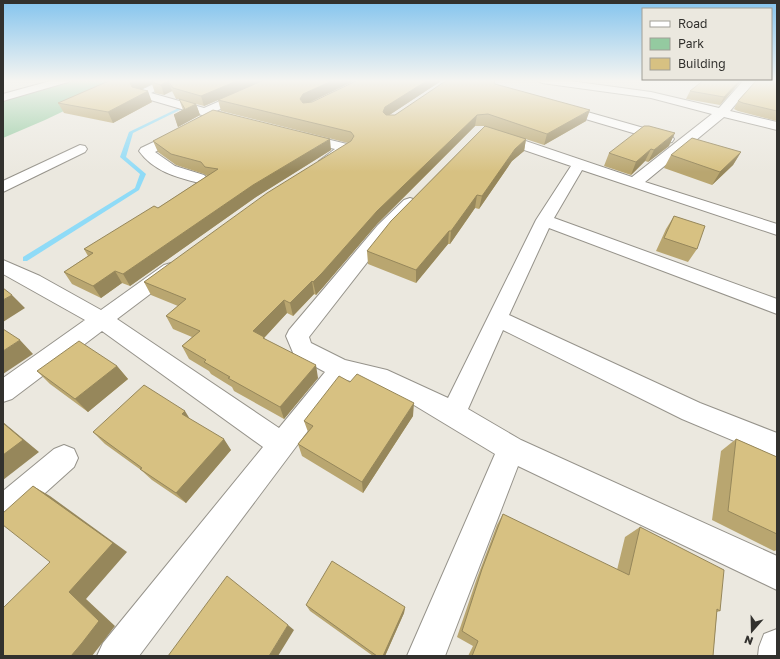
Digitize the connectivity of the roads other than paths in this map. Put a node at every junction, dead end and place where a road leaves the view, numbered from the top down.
1 (183, 111) edge
2 (218, 111) edge
3 (570, 111) edge
4 (717, 111) edge
5 (722, 112) junction
6 (203, 119) junction
7 (244, 123) edge
8 (777, 126) edge
9 (481, 130) edge
10 (288, 134) edge
11 (683, 143) junction
12 (80, 149) dead end
13 (579, 164) junction
14 (314, 168) edge
15 (199, 178) dead end
16 (634, 183) junction
17 (3, 187) edge
18 (422, 191) edge
19 (544, 220) junction
20 (777, 230) edge
21 (186, 258) edge
22 (3, 266) edge
23 (777, 307) edge
24 (497, 318) junction
25 (102, 320) junction
26 (341, 369) junction
27 (3, 392) edge
28 (453, 414) junction
29 (282, 445) junction
30 (777, 446) edge
31 (511, 449) junction
32 (64, 458) dead end
33 (3, 510) edge
34 (777, 573) edge
35 (777, 647) edge
36 (116, 656) edge
37 (426, 656) edge
38 (777, 656) edge

1 - 6 street
2 - 6 street
3 - 11 street
4 - 5 street
5 - 8 street
5 - 11 street
6 - 7 street
6 - 15 street
9 - 13 street
10 - 14 street
11 - 16 street
12 - 17 street
13 - 16 street
13 - 19 street
16 - 20 street
18 - 26 street
19 - 23 street
19 - 24 street
21 - 25 street
22 - 25 street
24 - 28 street
24 - 30 street
25 - 27 street
25 - 29 street
26 - 28 street
26 - 29 street
28 - 31 street
29 - 36 street
31 - 34 street
31 - 37 street
32 - 33 street
35 - 38 street

